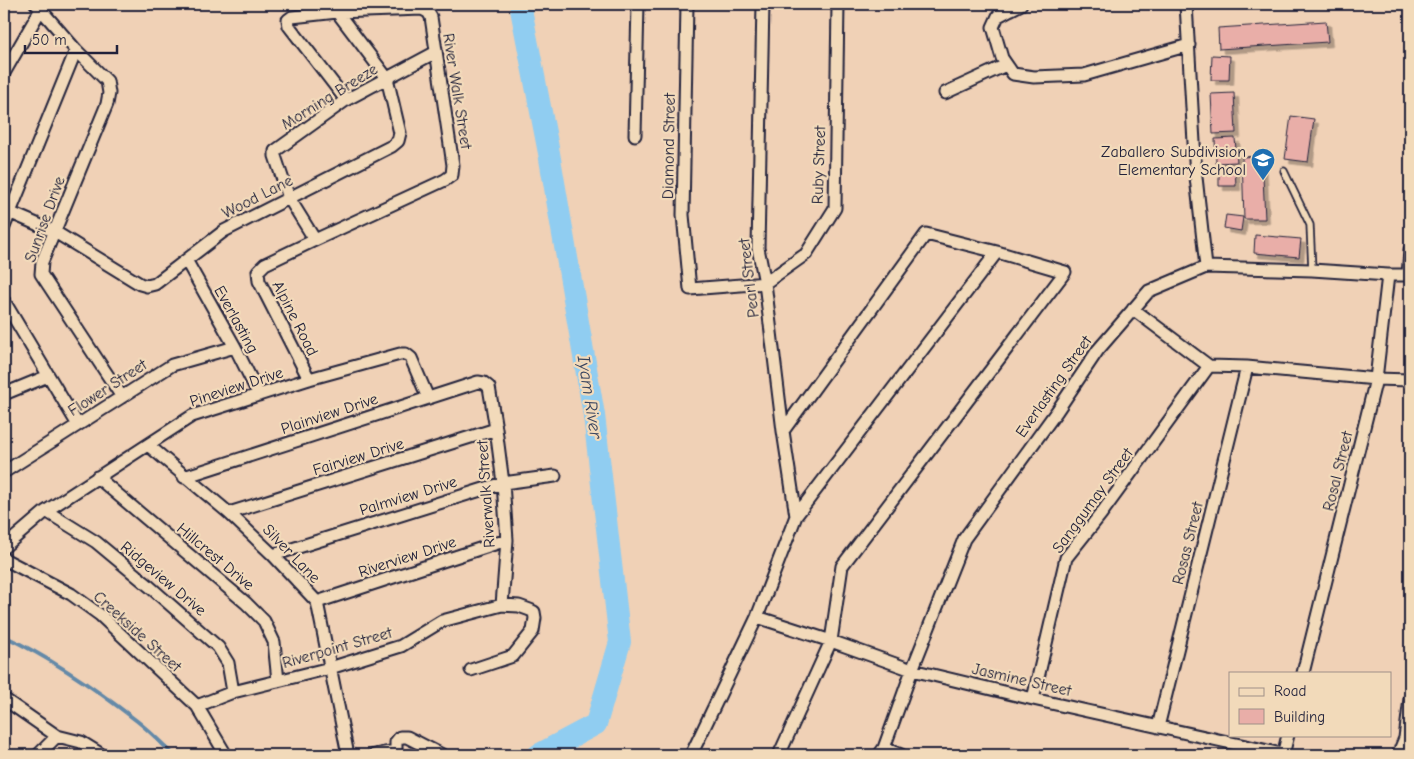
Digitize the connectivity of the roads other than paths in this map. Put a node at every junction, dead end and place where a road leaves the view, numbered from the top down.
1 (638, 4) edge
2 (687, 4) edge
3 (763, 4) edge
4 (838, 4) edge
5 (1021, 4) edge
6 (1186, 4) edge
7 (39, 6) edge
8 (337, 12) junction
9 (1189, 45) junction
10 (76, 50) junction
11 (436, 52) junction
12 (1006, 65) junction
13 (4, 72) edge
14 (387, 78) junction
15 (945, 93) dead end
16 (346, 100) junction
17 (635, 135) dead end
18 (1284, 171) dead end
19 (289, 198) junction
20 (9, 212) junction
21 (4, 227) edge
22 (55, 232) junction
23 (314, 240) junction
24 (1410, 250) edge
25 (998, 252) junction
26 (186, 260) junction
27 (1206, 267) junction
28 (1312, 270) junction
29 (1388, 275) junction
30 (1409, 275) edge
31 (765, 283) junction
32 (4, 301) edge
33 (1133, 309) junction
34 (235, 347) junction
35 (1209, 366) junction
36 (1247, 367) junction
37 (48, 376) junction
38 (309, 379) junction
39 (1376, 379) junction
40 (1410, 380) edge
41 (484, 383) joint
42 (4, 394) edge
43 (259, 394) junction
44 (122, 397) junction
45 (428, 398) junction
46 (78, 425) junction
47 (496, 429) junction
48 (783, 431) junction
49 (148, 445) junction
50 (4, 472) edge
51 (555, 476) dead end
52 (97, 477) junction
53 (184, 477) junction
54 (503, 483) junction
55 (46, 511) junction
56 (229, 513) junction
57 (796, 516) junction
58 (507, 540) junction
59 (4, 546) edge
60 (273, 555) junction
61 (4, 559) edge
62 (317, 602) junction
63 (502, 606) junction
64 (757, 617) junction
65 (831, 641) junction
66 (330, 668) junction
67 (471, 670) dead end
68 (912, 670) junction
69 (1303, 672) edge
70 (278, 681) junction
71 (233, 692) junction
72 (1034, 699) junction
73 (1410, 699) edge
74 (4, 700) edge
75 (197, 706) junction
76 (1158, 727) junction
77 (57, 736) junction
78 (1288, 736) edge
79 (882, 751) edge
80 (396, 753) edge
81 (38, 755) edge
82 (102, 755) edge
83 (226, 755) edge
84 (348, 755) edge
85 (374, 755) edge
86 (442, 755) edge
87 (691, 755) edge
88 (779, 755) edge
89 (900, 755) edge
90 (1284, 755) edge
91 (1398, 755) edge

1 - 17 street
2 - 31 street, Diamond Street
3 - 31 street, Pearl Street
4 - 31 street, Ruby Street
5 - 12 street
6 - 9 street
7 - 10 street
7 - 13 street
8 - 11 street, River Walk Street
8 - 14 street, Wood Lane
8 - 16 street
9 - 12 street
9 - 27 street
10 - 20 street
10 - 22 street, Sunrise Drive
11 - 14 street, Morning Breeze
11 - 23 street, River Walk Street
12 - 15 street
14 - 16 street, Morning Breeze
14 - 19 street, Wood Lane
16 - 19 street, Morning Breeze
18 - 28 lane
19 - 23 street, Morning Breeze
19 - 26 street, Wood Lane
20 - 21 street
20 - 22 street, Wood Lane
22 - 26 street, Wood Lane
22 - 44 street, Sunrise Drive
23 - 38 street, Alpine Road
24 - 30 street
25 - 48 street
25 - 57 street
25 - 65 street
26 - 34 street, Everlasting
27 - 28 street, Everlasting Street
27 - 33 street, Everlasting Street
28 - 29 street, Everlasting Street
29 - 30 street, Everlasting Street
29 - 39 street, Rosal Street
31 - 48 street, Pearl Street
32 - 37 street
33 - 35 street
33 - 68 street, Everlasting Street
34 - 43 street, Everlasting
34 - 44 street, Flower Street
35 - 36 street
35 - 72 street, Sanggumay Street
36 - 39 street
36 - 76 street, Rosas Street
37 - 42 street
37 - 46 street
38 - 43 street, Pineview Drive
38 - 45 street, Pineview Drive
39 - 40 street
39 - 69 street, Rosal Street
41 - 45 street, Plainview Drive
41 - 47 street, Riverwalk Street
43 - 49 street, Pineview Drive
44 - 46 street, Flower Street
45 - 53 street, Plainview Drive
46 - 50 street, Flower Street
47 - 54 street, Riverwalk Street
47 - 56 street, Fairview Drive
48 - 57 street, Pearl Street
49 - 52 street, Pineview Drive
49 - 53 street, Silver Lane
51 - 54 street, Palmview Drive
52 - 55 street, Pineview Drive
52 - 70 street, Hillcrest Drive
53 - 56 street, Silver Lane
54 - 58 street, Riverwalk Street
54 - 60 street, Palmview Drive
55 - 59 street, Pineview Drive
55 - 71 street, Ridgeview Drive
56 - 60 street, Silver Lane
57 - 64 street
58 - 62 street, Riverview Drive
58 - 63 street, Riverwalk Street
60 - 62 street, Silver Lane
61 - 75 street, Creekside Street
62 - 66 street, Silver Lane
63 - 66 street, Riverpoint Street
63 - 67 street, Riverpoint Street
64 - 65 street, Jasmine Street
64 - 87 street
65 - 68 street, Jasmine Street
65 - 88 street
66 - 70 street, Riverpoint Street
66 - 84 street, Silver Lane
68 - 72 street, Jasmine Street
68 - 79 street, Everlasting Street
70 - 71 street, Riverpoint Street
71 - 75 street, Riverpoint Street
72 - 76 street, Jasmine Street
73 - 91 street
74 - 77 street
75 - 83 street, Creekside Street
76 - 90 street, Jasmine Street
77 - 81 street
77 - 82 street
78 - 90 street
79 - 89 street
80 - 85 street
80 - 86 street

